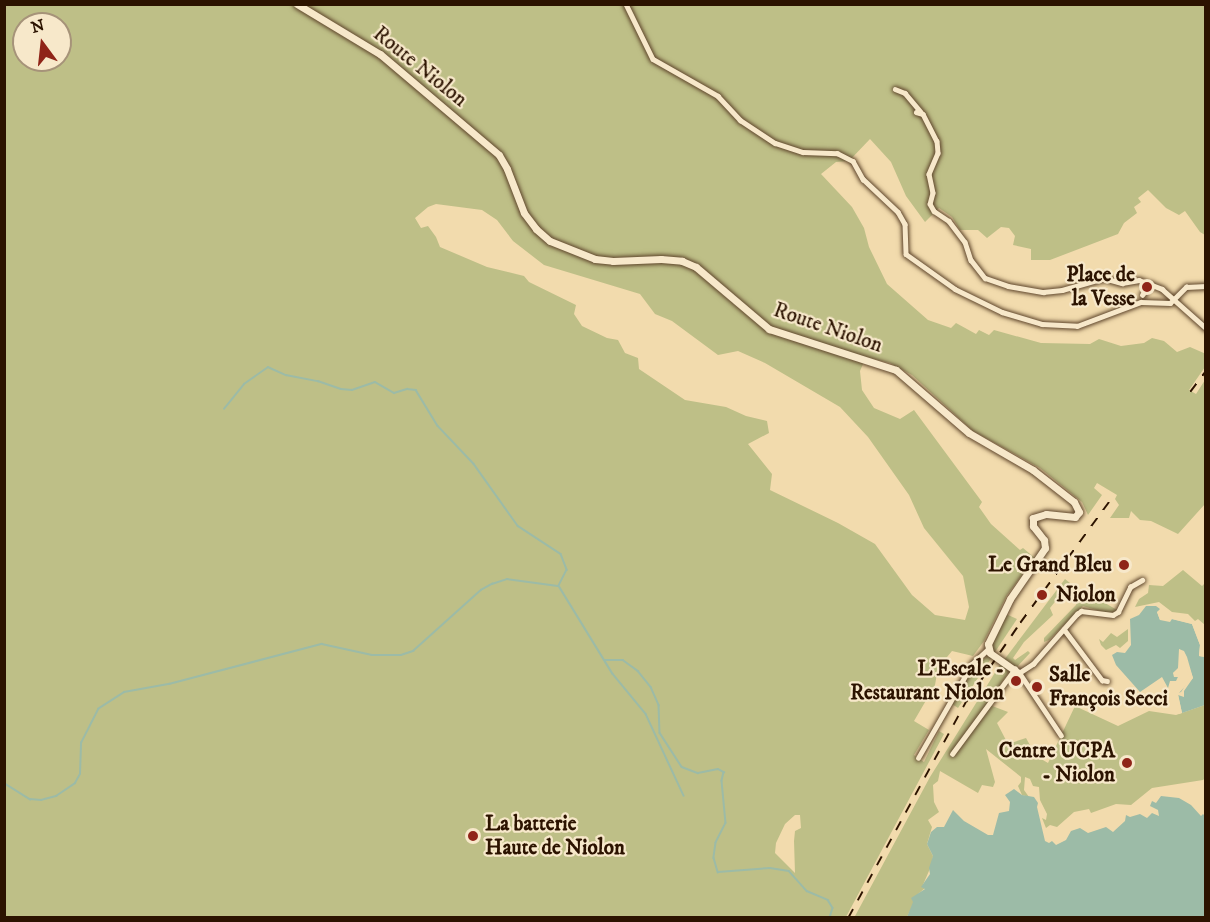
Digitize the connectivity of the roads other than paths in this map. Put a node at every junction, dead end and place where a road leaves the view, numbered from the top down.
1 (297, 4) edge
2 (626, 4) edge
3 (895, 89) dead end
4 (715, 94) junction
5 (724, 95) dead end
6 (1151, 284) junction
7 (1206, 286) edge
8 (1142, 295) dead end
9 (1174, 299) junction
10 (1206, 328) edge
11 (1142, 580) dead end
12 (1064, 629) junction
13 (988, 649) junction
14 (1017, 671) junction
15 (1107, 681) dead end
16 (1061, 736) dead end
17 (952, 754) dead end
18 (918, 758) dead end

1 - 13 street, Route Niolon
2 - 4 street
3 - 6 street
4 - 5 street
4 - 9 street
6 - 8 street
6 - 9 street
7 - 9 street
9 - 10 street
11 - 12 street
12 - 14 street
12 - 15 street
13 - 14 street
13 - 18 street
14 - 16 street
14 - 17 street

